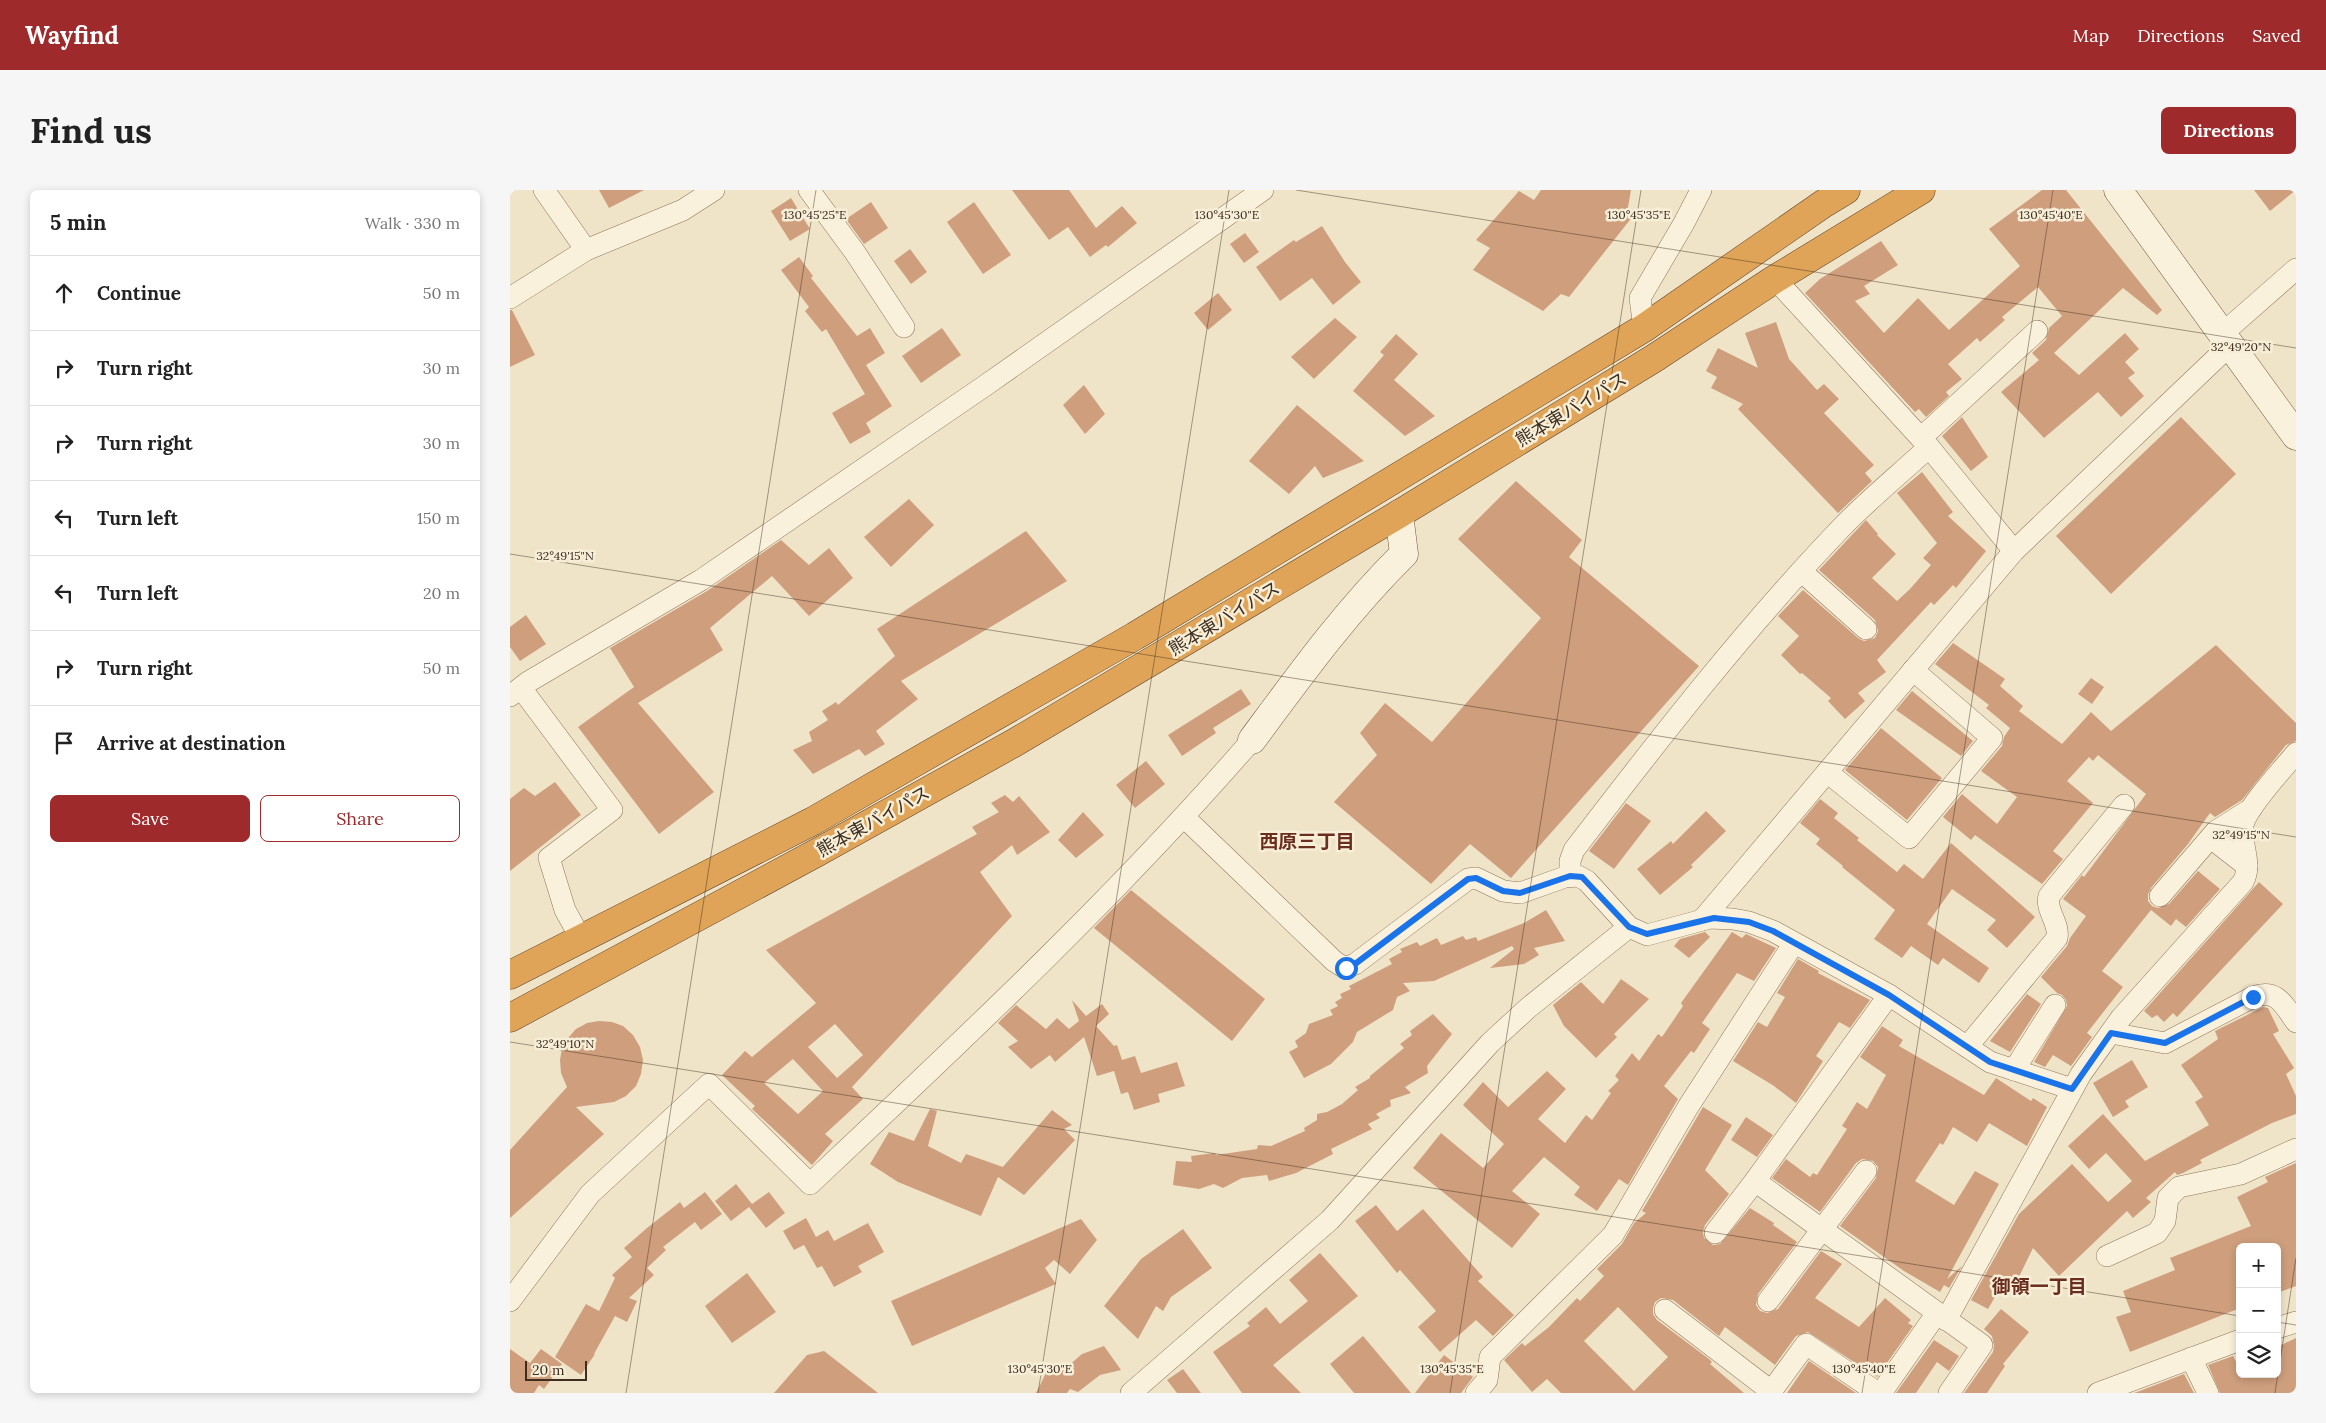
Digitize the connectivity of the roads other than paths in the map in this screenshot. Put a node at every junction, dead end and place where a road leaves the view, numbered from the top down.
1 (544, 190) edge
2 (714, 190) edge
3 (810, 190) edge
4 (1263, 190) edge
5 (1701, 190) edge
6 (1846, 190) edge
7 (1921, 190) edge
8 (2118, 190) edge
9 (586, 250) junction
10 (2296, 269) edge
11 (1775, 279) junction
12 (510, 298) edge
13 (904, 327) dead end
14 (1644, 328) junction
15 (2037, 331) dead end
16 (2226, 339) junction
17 (2296, 436) edge
18 (1925, 442) junction
19 (1399, 514) junction
20 (2014, 551) junction
21 (1801, 571) junction
22 (1866, 629) dead end
23 (1913, 670) junction
24 (515, 692) edge
25 (1252, 740) joint
26 (2296, 753) edge
27 (1827, 772) junction
28 (2124, 805) dead end
29 (2251, 809) junction
30 (1185, 818) junction
31 (2211, 838) junction
32 (2247, 866) junction
33 (1570, 876) junction
34 (2160, 896) dead end
35 (1702, 920) junction
36 (1629, 927) junction
37 (581, 939) junction
38 (1794, 943) junction
39 (510, 975) edge
40 (1889, 995) junction
41 (2054, 1005) dead end
42 (510, 1018) edge
43 (2296, 1022) edge
44 (2111, 1033) junction
45 (1967, 1047) junction
46 (2014, 1070) junction
47 (2072, 1089) junction
48 (2296, 1149) edge
49 (1866, 1171) dead end
50 (1755, 1181) junction
51 (1822, 1229) junction
52 (1715, 1234) dead end
53 (2107, 1256) dead end
54 (510, 1301) edge
55 (1768, 1301) dead end
56 (1665, 1310) dead end
57 (1942, 1316) junction
58 (2296, 1322) edge
59 (2281, 1327) edge
60 (2236, 1342) edge
61 (2192, 1358) junction
62 (2141, 1386) edge
63 (1771, 1392) edge
64 (1131, 1393) edge
65 (1476, 1393) edge
66 (1880, 1393) edge
67 (1949, 1393) edge
68 (2098, 1393) edge
69 (2208, 1393) edge

1 - 9 street
2 - 9 street
3 - 13 street
4 - 24 street
5 - 14 street
6 - 14 highway, 熊本東バイパス
7 - 11 highway, 熊本東バイパス
8 - 16 street
9 - 12 street
10 - 16 street
11 - 18 street
11 - 19 highway, 熊本東バイパス
14 - 37 highway, 熊本東バイパス
15 - 18 street
16 - 17 street
16 - 20 street
18 - 20 street
18 - 21 street
19 - 25 street
19 - 42 highway, 熊本東バイパス
20 - 23 street
21 - 22 street
21 - 33 street
23 - 27 street
23 - 27 street
24 - 37 street
25 - 30 street
26 - 29 street
27 - 35 street
28 - 45 street
29 - 31 street
29 - 32 street
30 - 33 street
30 - 54 street
31 - 32 street
31 - 34 street
32 - 44 street
33 - 36 street
35 - 36 street
35 - 38 street
36 - 64 street
37 - 39 highway, 熊本東バイパス
38 - 40 street
38 - 65 street
40 - 45 street
40 - 50 street
41 - 46 street
43 - 44 street
44 - 47 street
45 - 46 street
46 - 47 street
47 - 57 street
48 - 53 street
49 - 51 street
50 - 51 street
50 - 52 street
51 - 55 street
51 - 57 street
56 - 63 street
57 - 66 street
57 - 67 street
58 - 59 street
60 - 61 street
61 - 62 street
61 - 69 street
62 - 68 street
63 - 66 street

